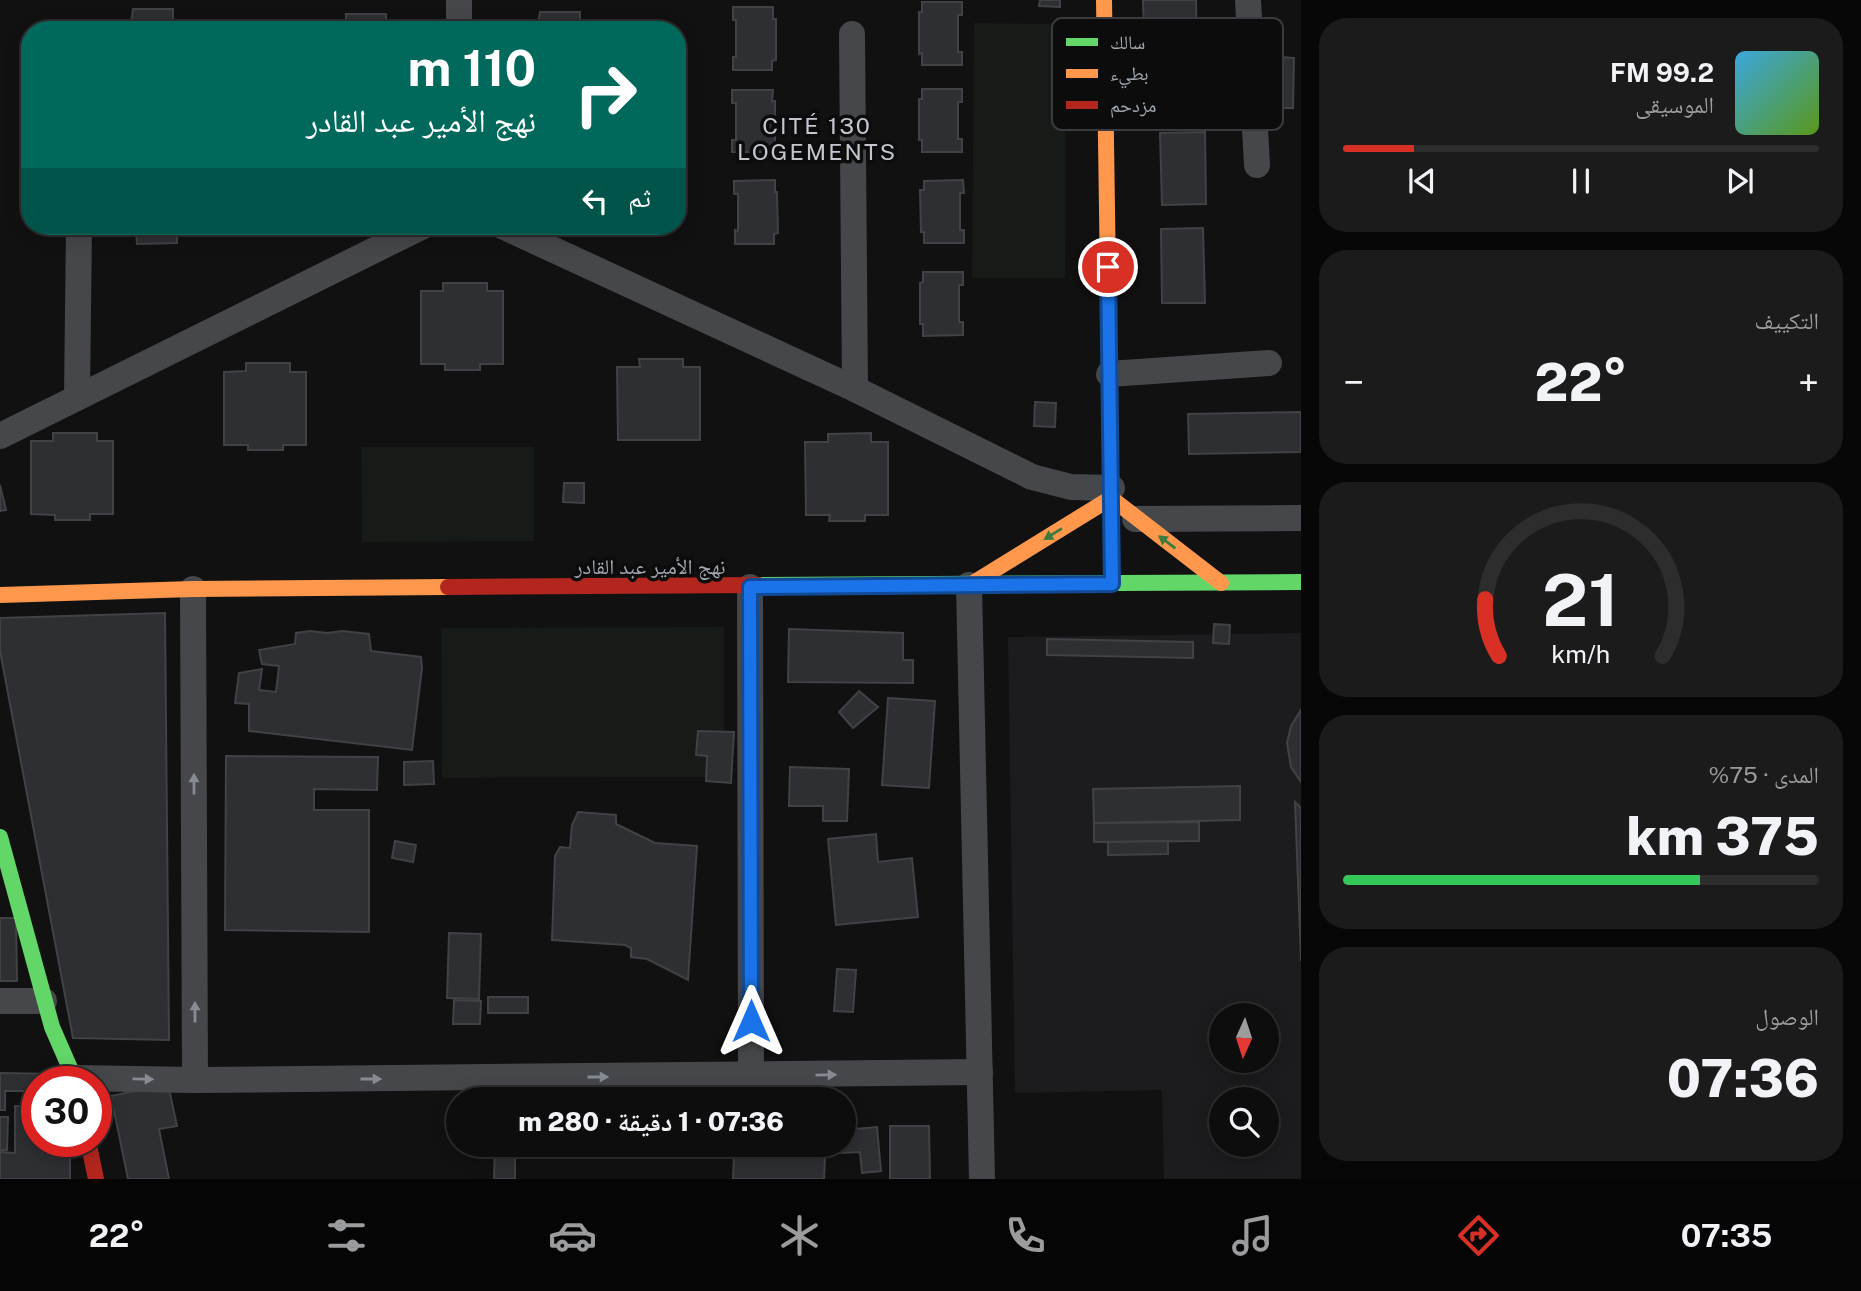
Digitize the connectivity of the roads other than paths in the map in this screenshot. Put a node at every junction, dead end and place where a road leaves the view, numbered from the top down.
1 (459, 0) edge
2 (1104, 0) edge
3 (1248, 0) edge
4 (1104, 18) edge
5 (1249, 18) edge
6 (459, 21) edge
7 (852, 34) dead end
8 (1106, 130) edge
9 (1255, 130) edge
10 (1257, 164) dead end
11 (79, 235) edge
12 (405, 235) edge
13 (521, 235) edge
14 (1269, 363) dead end
15 (1109, 374) junction
16 (855, 389) junction
17 (77, 398) junction
18 (0, 436) edge
19 (1112, 493) junction
20 (1301, 518) edge
21 (1135, 519) junction
22 (1301, 582) edge
23 (1221, 583) junction
24 (1112, 584) junction
25 (969, 585) junction
26 (750, 587) junction
27 (193, 589) junction
28 (0, 595) edge
29 (0, 837) edge
30 (0, 1001) edge
31 (44, 1001) junction
32 (69, 1066) edge
33 (980, 1072) junction
34 (751, 1076) junction
35 (112, 1080) edge
36 (195, 1080) junction
37 (91, 1157) edge
38 (96, 1179) edge
39 (982, 1179) edge

1 - 6 street
2 - 4 main road
3 - 5 street
7 - 16 street
8 - 15 main road
9 - 10 street
11 - 17 street
12 - 17 street
13 - 16 street
14 - 15 street
15 - 19 main road
16 - 19 street
17 - 18 street
19 - 21 main road
19 - 24 main road
19 -> 25 main road
20 - 21 street
23 -> 21 main road
22 - 23 main road, نهج الأمير عبد القادر
23 - 24 main road, نهج الأمير عبد القادر
24 - 25 main road, نهج الأمير عبد القادر
25 - 26 main road, نهج الأمير عبد القادر
25 - 33 street
26 - 27 main road, نهج الأمير عبد القادر
26 - 34 street
27 - 28 main road, نهج الأمير عبد القادر
36 -> 27 street
29 - 31 main road
30 - 31 street
31 - 32 main road
34 -> 33 street
33 - 39 street
36 -> 34 street
35 -> 36 street
37 - 38 main road

